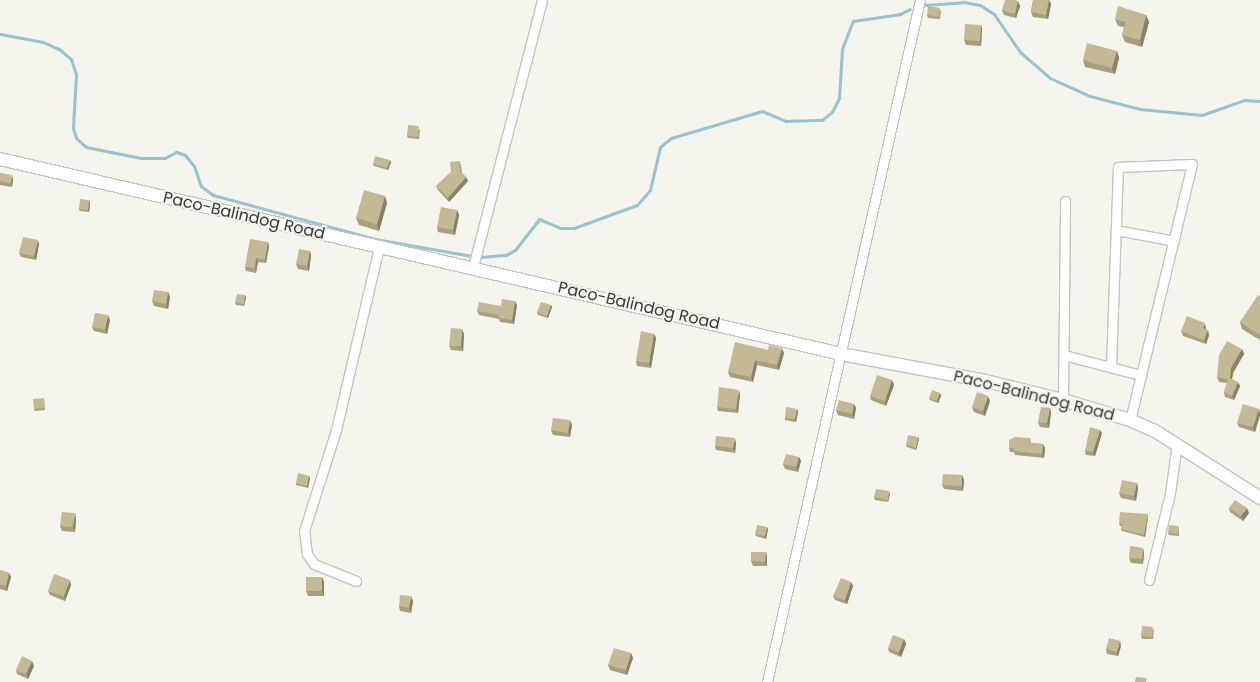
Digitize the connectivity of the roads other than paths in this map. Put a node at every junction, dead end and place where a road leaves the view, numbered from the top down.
1 (542, 0) edge
2 (920, 0) edge
3 (0, 159) edge
4 (1066, 202) dead end
5 (1116, 230) junction
6 (1174, 241) junction
7 (379, 246) junction
8 (473, 267) junction
9 (841, 354) junction
10 (1064, 355) junction
11 (1110, 367) junction
12 (1141, 375) junction
13 (1063, 400) junction
14 (1130, 420) junction
15 (1176, 444) junction
16 (1260, 498) edge
17 (1149, 580) dead end
18 (356, 581) dead end
19 (767, 682) edge

1 - 8 street
2 - 9 street
3 - 7 street, Paco-Balindog Road
4 - 10 street
5 - 6 street
5 - 6 street
5 - 11 street
6 - 12 street
7 - 8 street, Paco-Balindog Road
7 - 18 street
8 - 9 street, Paco-Balindog Road
9 - 13 street, Paco-Balindog Road
9 - 19 street
10 - 11 street
10 - 13 street
11 - 12 street
12 - 14 street
13 - 14 street, Paco-Balindog Road
14 - 15 street, Paco-Balindog Road
15 - 16 street, Paco-Balindog Road
15 - 17 street

